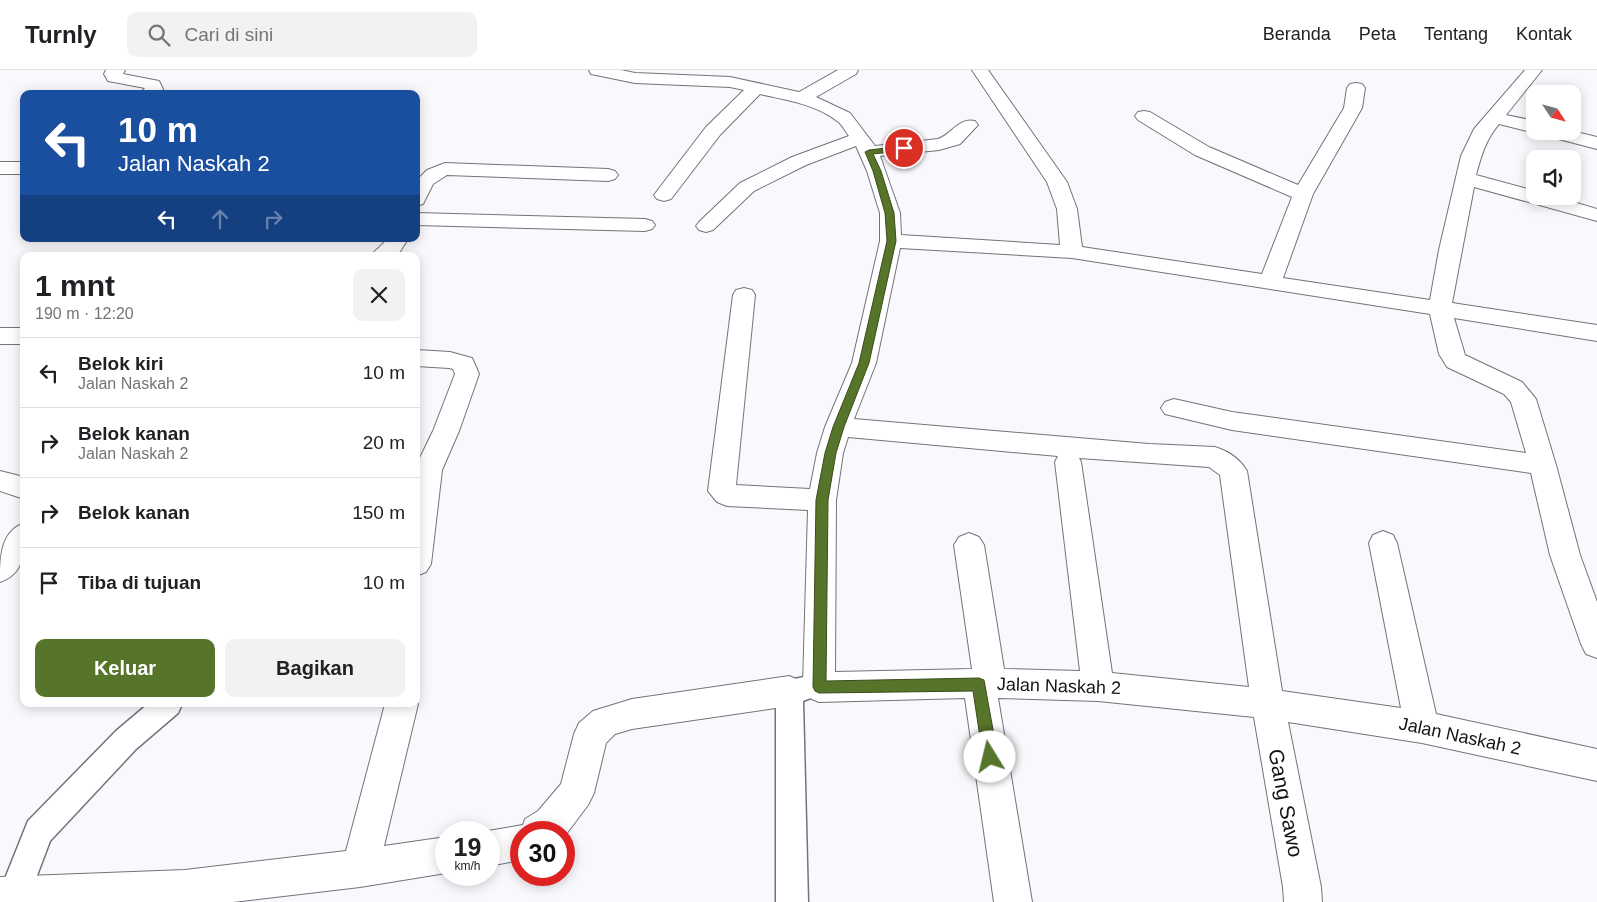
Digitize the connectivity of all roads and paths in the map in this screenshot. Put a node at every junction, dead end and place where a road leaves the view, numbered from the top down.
1 (117, 70) edge
2 (597, 70) edge
3 (850, 70) edge
4 (980, 70) edge
5 (1534, 70) edge
6 (715, 75) edge
7 (757, 86) junction
8 (1356, 88) dead end
9 (153, 90) edge
10 (802, 98) junction
11 (1144, 116) dead end
12 (1494, 117) junction
13 (969, 125) dead end
14 (1526, 125) edge
15 (1581, 139) edge
16 (1597, 143) edge
17 (865, 145) junction
18 (0, 168) edge
19 (20, 168) edge
20 (608, 175) dead end
21 (1465, 178) junction
22 (420, 191) edge
23 (1303, 194) junction
24 (664, 195) dead end
25 (1597, 215) edge
26 (420, 218) edge
27 (645, 225) dead end
28 (706, 226) dead end
29 (891, 241) junction
30 (1072, 252) junction
31 (1271, 281) junction
32 (744, 295) dead end
33 (1440, 309) junction
34 (1597, 333) edge
35 (0, 336) edge
36 (20, 336) edge
37 (420, 358) edge
38 (1174, 408) dead end
39 (838, 427) junction
40 (1068, 462) dead end
41 (1543, 465) junction
42 (0, 482) edge
43 (20, 487) edge
44 (822, 500) junction
45 (420, 533) edge
46 (20, 540) edge
47 (1383, 542) dead end
48 (969, 545) dead end
49 (0, 570) edge
50 (1597, 644) edge
51 (985, 684) junction
52 (1098, 686) junction
53 (804, 689) junction
54 (1268, 704) junction
55 (164, 707) edge
56 (399, 707) edge
57 (1422, 727) junction
58 (1597, 766) edge
59 (553, 821) edge
60 (435, 857) edge
61 (360, 868) junction
62 (7, 896) edge
63 (792, 902) edge
64 (1013, 902) edge
65 (1303, 902) edge

1 - 9 street
2 - 6 street
3 - 10 street
4 - 30 street
5 - 12 street
6 - 7 street
7 - 10 street
7 - 24 street
8 - 23 street
10 - 17 street
11 - 23 street
12 - 14 street
12 - 21 street
13 - 17 street
15 - 16 street
17 - 28 street
17 - 29 street
18 - 19 street
20 - 22 street
21 - 25 street
21 - 33 street
23 - 31 street
26 - 27 street
29 - 30 street
29 - 39 street
30 - 31 street
31 - 33 street
32 - 44 street
33 - 34 street
33 - 41 street
35 - 36 street
37 - 45 street
38 - 41 street
39 - 44 street
39 - 54 street, Gang Sawo
40 - 52 street
41 - 50 street
42 - 43 street
44 - 53 street
46 - 49 street
47 - 57 street
48 - 51 street
51 - 52 street, Jalan Naskah 2
51 - 53 street, Jalan Naskah 2
51 - 64 street
52 - 54 street, Jalan Naskah 2
53 - 59 street, Jalan Naskah 2
53 - 63 lane
54 - 57 street, Jalan Naskah 2
54 - 65 street, Gang Sawo
55 - 62 lane
56 - 61 street
57 - 58 street, Jalan Naskah 2
60 - 61 street
61 - 62 street

